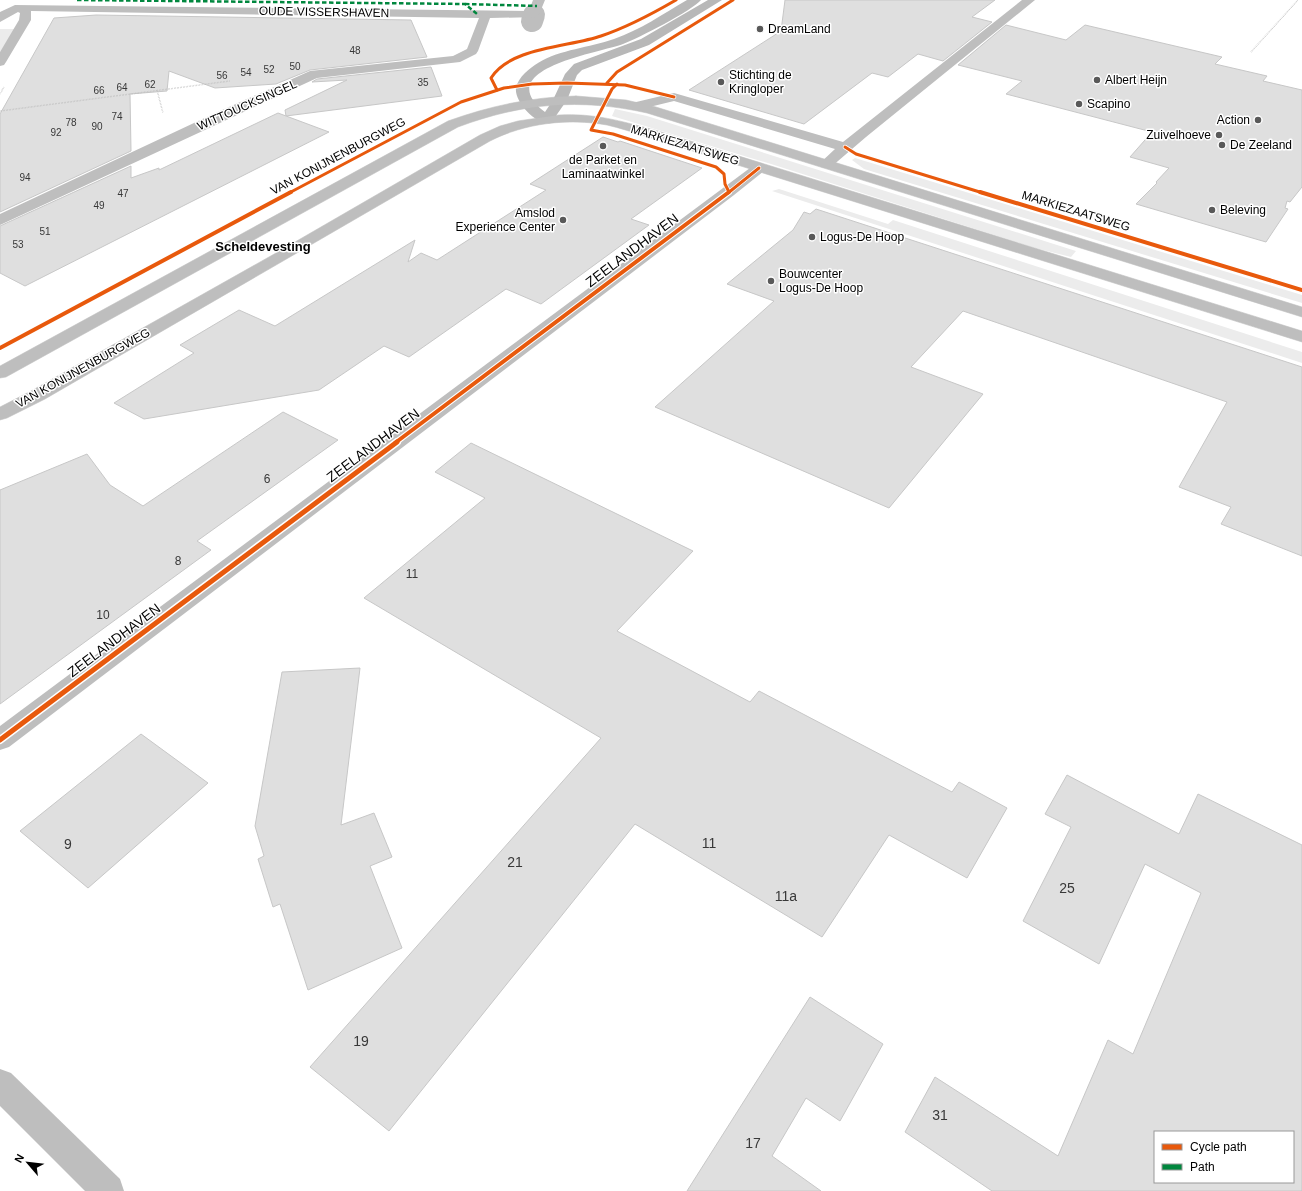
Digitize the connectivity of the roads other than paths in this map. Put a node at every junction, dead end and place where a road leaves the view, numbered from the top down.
1 (539, 0) edge
2 (695, 0) edge
3 (716, 0) edge
4 (1029, 0) edge
5 (14, 2) edge
6 (486, 14) junction
7 (0, 18) edge
8 (0, 62) edge
9 (560, 100) junction
10 (526, 103) junction
11 (637, 106) junction
12 (546, 120) junction
13 (845, 147) junction
14 (826, 164) junction
15 (759, 168) junction
16 (0, 220) edge
17 (1302, 312) edge
18 (1302, 337) edge
19 (0, 374) edge
20 (0, 414) edge
21 (0, 740) edge
22 (0, 1084) edge
23 (108, 1191) edge

1 - 6 street, OUDE VISSERSHAVEN
2 - 10 main road
3 - 9 main road
4 - 13 street
5 - 6 street, OUDE VISSERSHAVEN
5 - 7 street
5 - 8 street
6 - 16 street, WITTOUCKSINGEL
9 - 10 street, VAN KONIJNENBURGWEG
9 - 11 street, MARKIEZAATSWEG
9 - 12 main road
10 - 12 main road
10 - 19 street, VAN KONIJNENBURGWEG
11 - 13 street, MARKIEZAATSWEG
11 - 14 street, MARKIEZAATSWEG
12 - 15 street, MARKIEZAATSWEG
12 - 20 street, VAN KONIJNENBURGWEG
13 - 14 street
14 - 17 street, MARKIEZAATSWEG
15 - 18 street, MARKIEZAATSWEG
15 - 21 street, ZEELANDHAVEN
22 - 23 street

